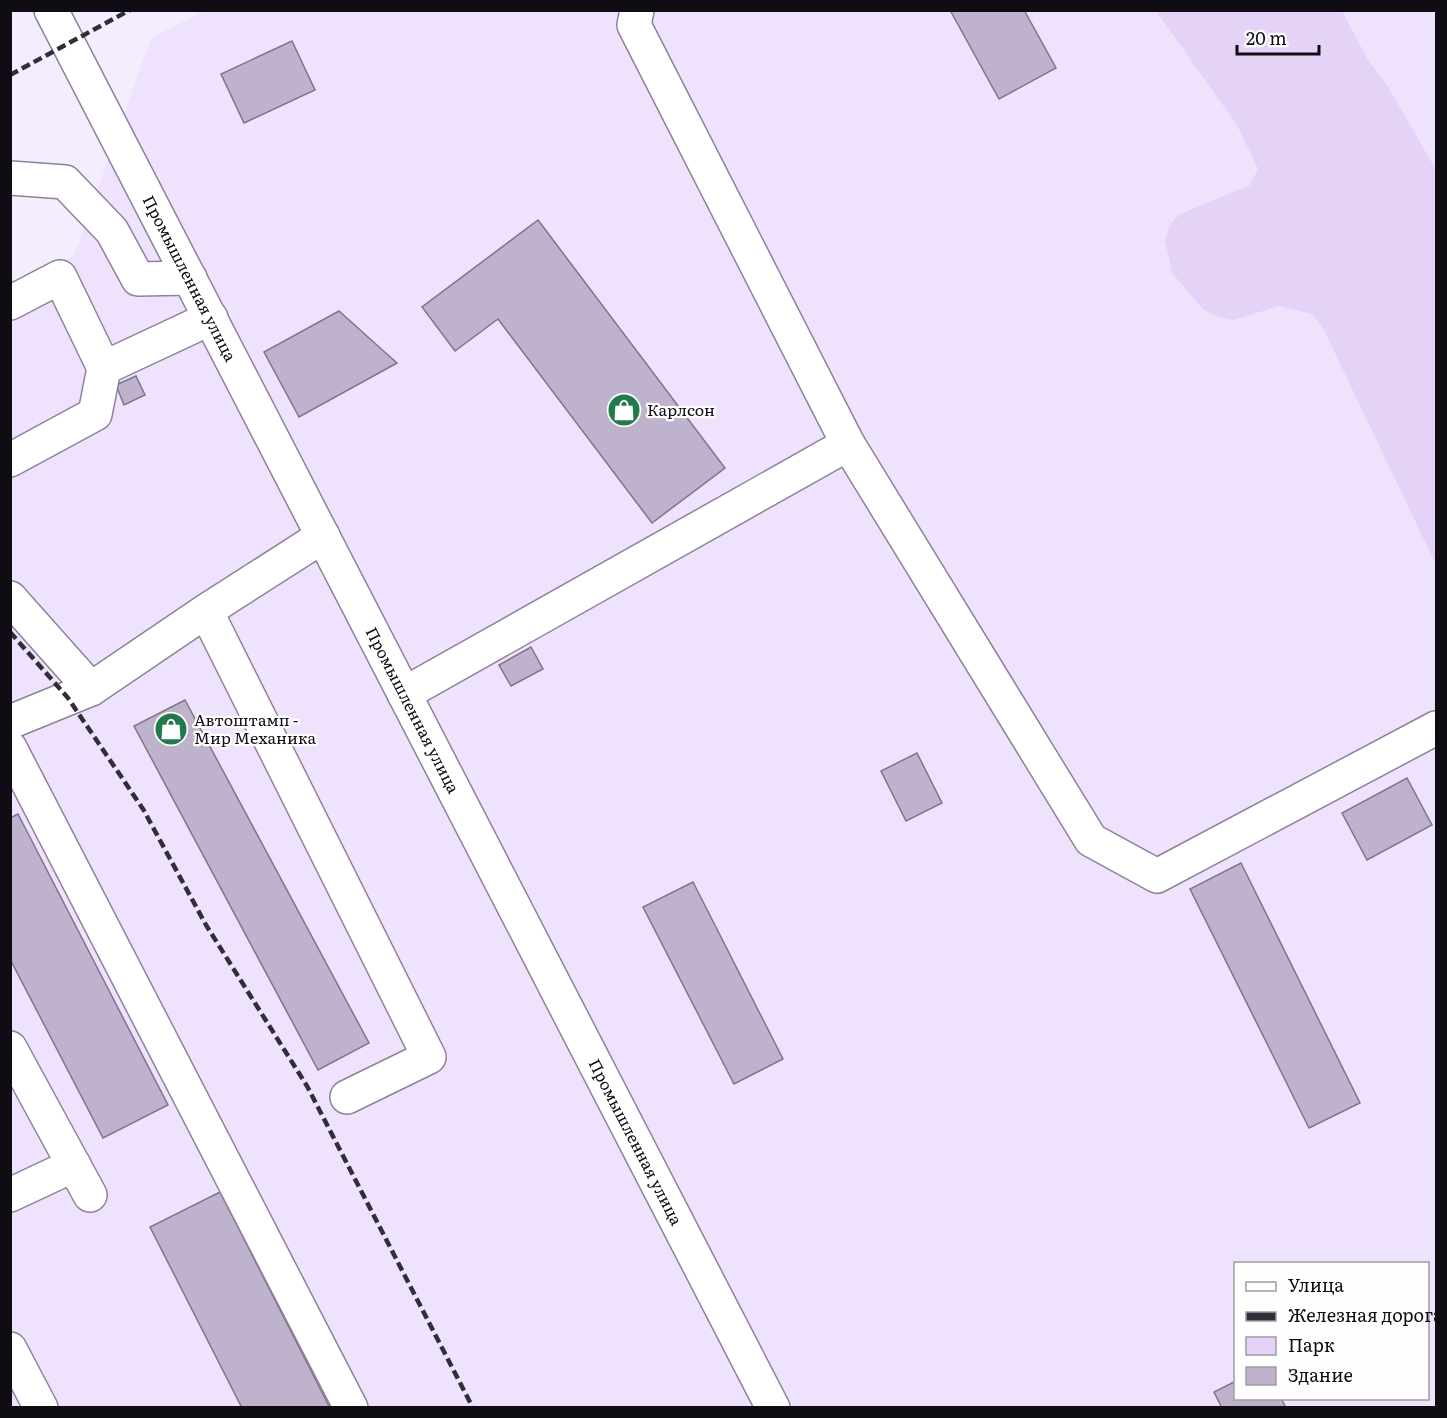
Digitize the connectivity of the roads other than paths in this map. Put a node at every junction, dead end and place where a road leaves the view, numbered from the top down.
1 (51, 10) edge
2 (637, 10) edge
3 (10, 178) edge
4 (190, 278) junction
5 (10, 303) edge
6 (211, 318) junction
7 (104, 368) junction
8 (848, 444) junction
9 (10, 460) edge
10 (323, 536) junction
11 (10, 598) edge
12 (206, 611) junction
13 (91, 689) junction
14 (405, 694) junction
15 (10, 722) edge
16 (1437, 728) edge
17 (10, 748) edge
18 (10, 1048) edge
19 (347, 1097) dead end
20 (74, 1165) junction
21 (10, 1195) edge
22 (90, 1195) dead end
23 (10, 1349) edge
24 (41, 1407) edge
25 (351, 1407) edge
26 (773, 1407) edge

1 - 4 street, Промышленная улица
2 - 8 street
3 - 4 street
4 - 6 street, Промышленная улица
5 - 7 street
6 - 7 street
6 - 10 street, Промышленная улица
7 - 9 street
8 - 14 street
8 - 16 street
10 - 12 street
10 - 14 street, Промышленная улица
11 - 13 street
12 - 13 street
12 - 19 street
13 - 15 street
14 - 26 street, Промышленная улица
17 - 25 street
18 - 20 street
20 - 21 street
20 - 22 street
23 - 24 street

